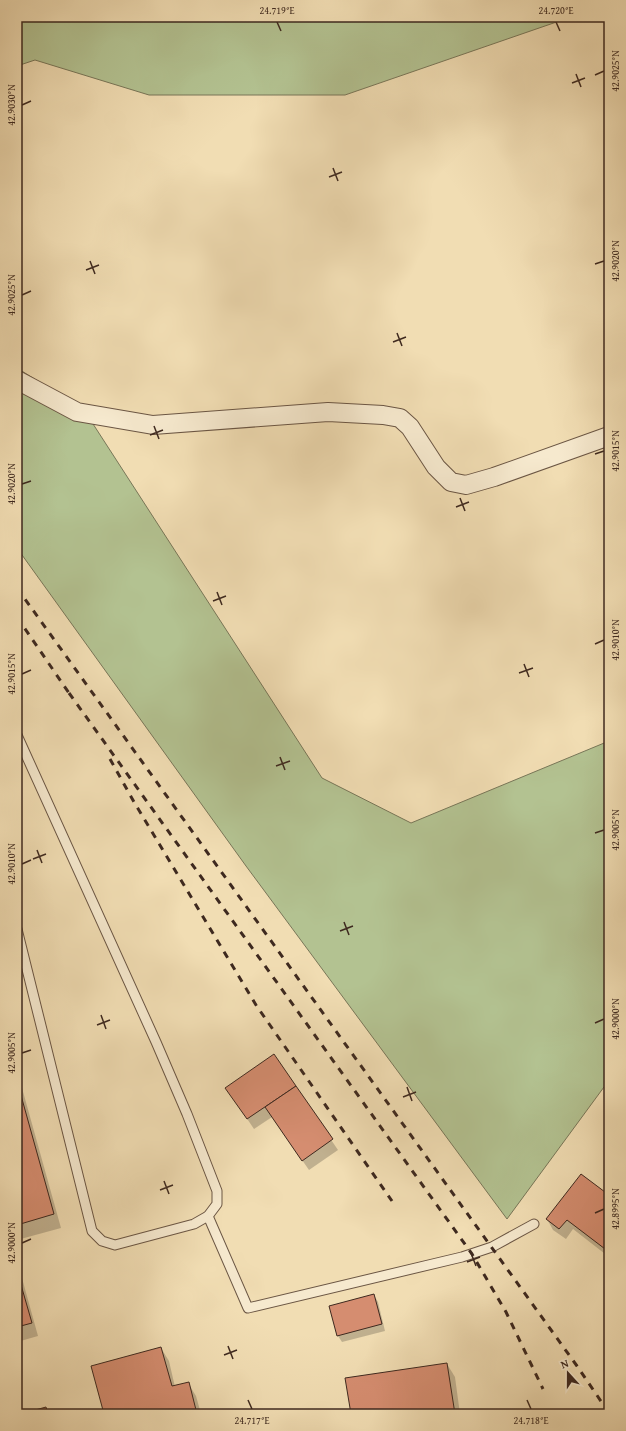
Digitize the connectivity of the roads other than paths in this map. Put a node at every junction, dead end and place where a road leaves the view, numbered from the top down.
1 (17, 380) edge
2 (609, 436) edge
3 (17, 735) edge
4 (17, 929) edge
5 (208, 1216) junction
6 (534, 1224) dead end

1 - 2 street
3 - 5 lane
4 - 5 lane
5 - 6 lane

